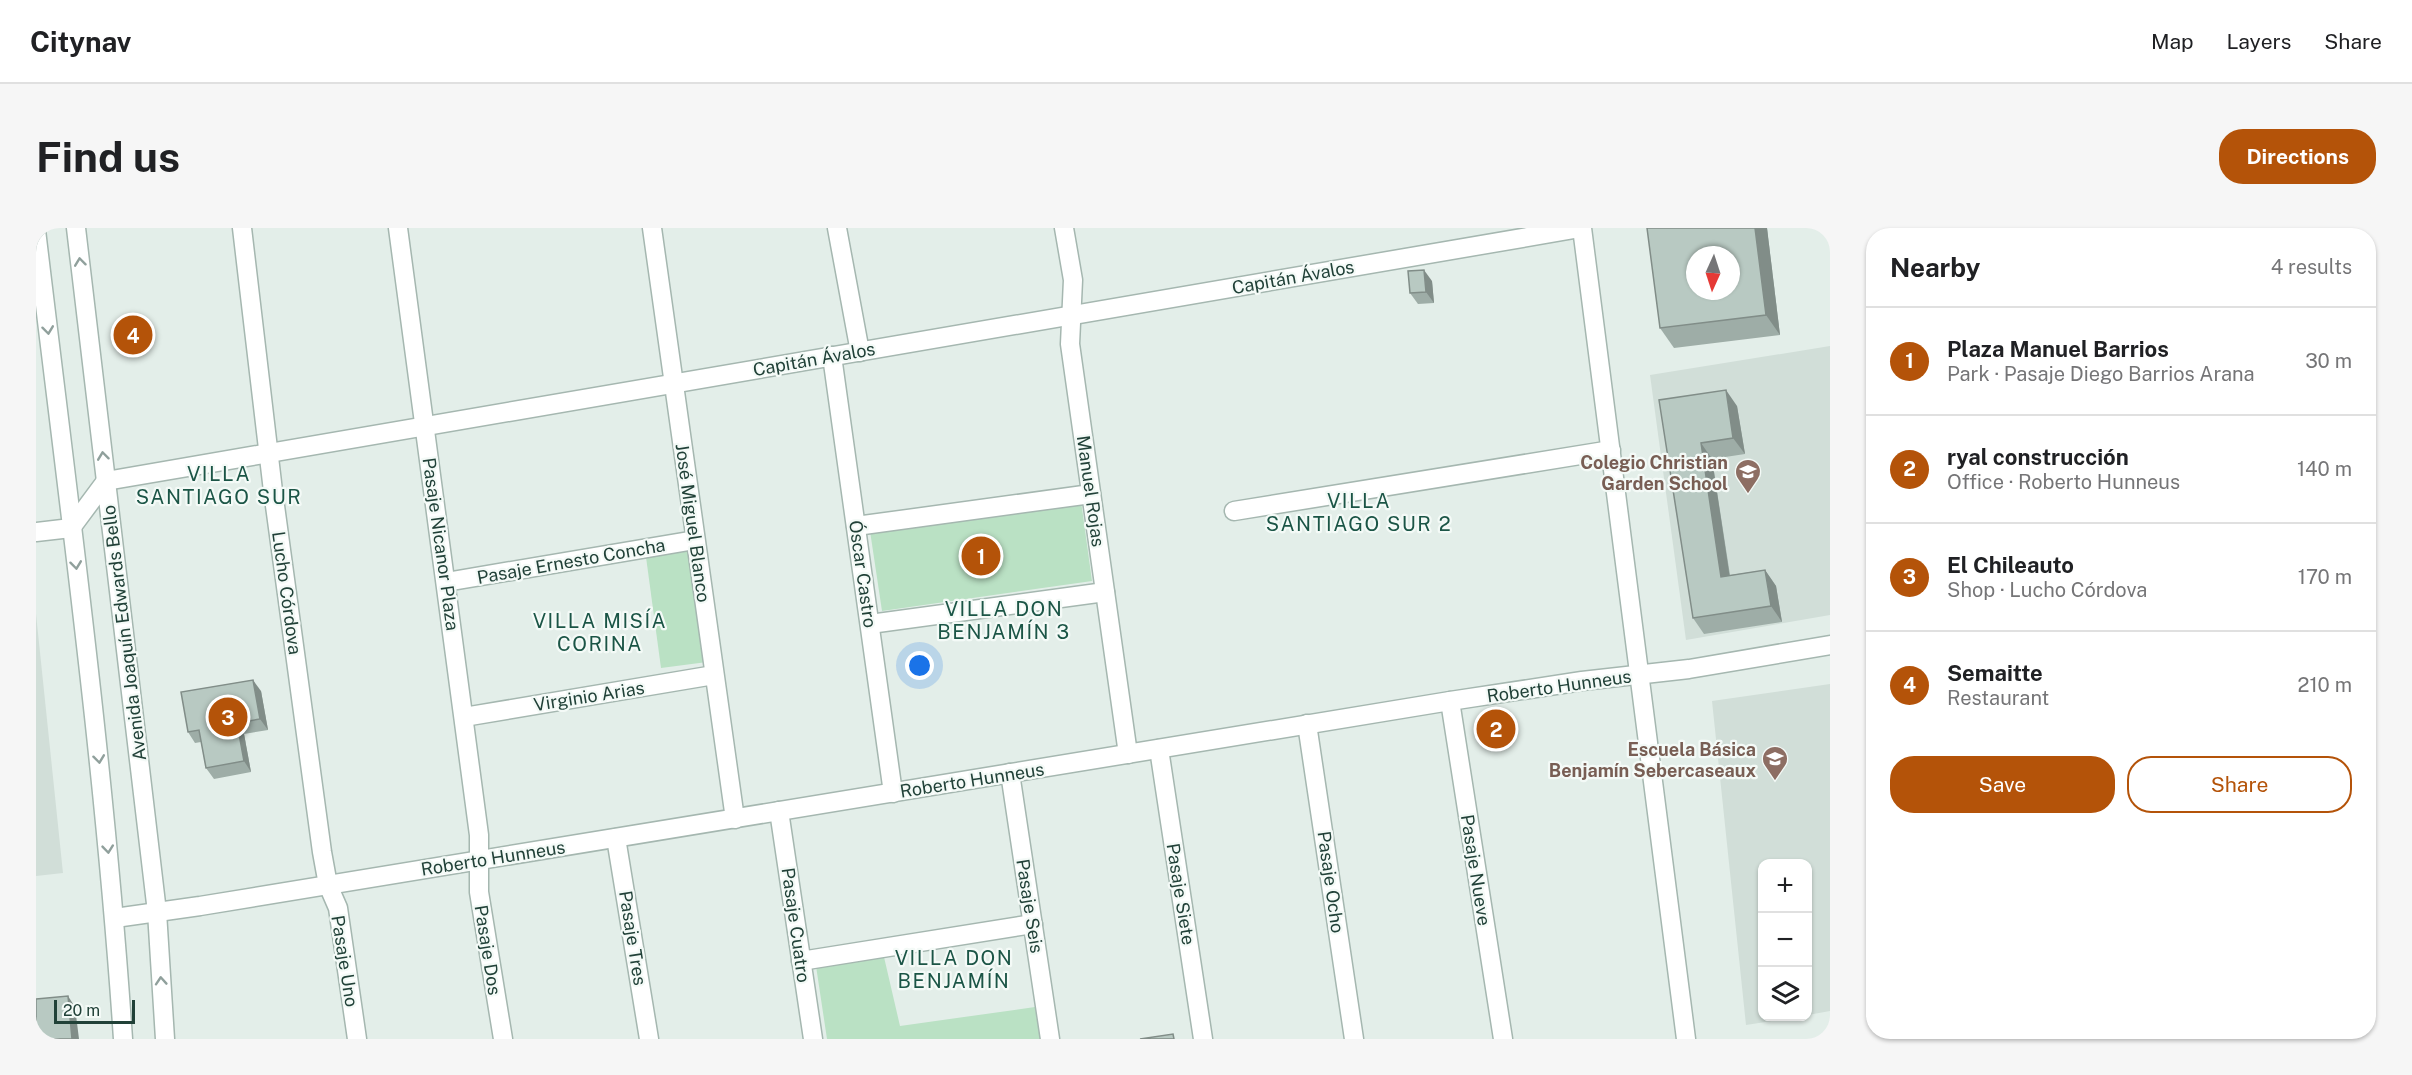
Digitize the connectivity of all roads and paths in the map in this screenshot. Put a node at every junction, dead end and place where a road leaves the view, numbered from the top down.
1 (76, 228) edge
2 (242, 228) edge
3 (398, 228) edge
4 (652, 228) edge
5 (837, 228) edge
6 (1065, 228) edge
7 (1581, 228) edge
8 (36, 230) edge
9 (1073, 315) junction
10 (860, 352) junction
11 (832, 356) junction
12 (674, 383) junction
13 (426, 426) junction
14 (1611, 450) junction
15 (269, 453) junction
16 (106, 481) junction
17 (1091, 494) junction
18 (1234, 511) dead end
19 (856, 526) junction
20 (71, 528) junction
21 (36, 532) edge
22 (695, 540) junction
23 (446, 582) junction
24 (1105, 592) junction
25 (870, 624) junction
26 (1830, 645) edge
27 (714, 675) junction
28 (1640, 675) junction
29 (1450, 701) junction
30 (464, 717) junction
31 (1307, 724) junction
32 (1159, 748) junction
33 (1128, 754) junction
34 (1010, 773) junction
35 (893, 793) junction
36 (779, 811) junction
37 (735, 819) junction
38 (616, 838) junction
39 (479, 861) junction
40 (328, 885) junction
41 (157, 912) junction
42 (115, 918) junction
43 (1033, 924) junction
44 (801, 961) junction
45 (123, 1039) edge
46 (165, 1039) edge
47 (357, 1039) edge
48 (502, 1039) edge
49 (649, 1039) edge
50 (813, 1039) edge
51 (1050, 1039) edge
52 (1203, 1039) edge
53 (1354, 1039) edge
54 (1503, 1039) edge
55 (1686, 1039) edge

16 -> 1 street, Avenida Joaquín Edwards Bello
2 - 15 street, Lucho Córdova
3 - 13 street, Pasaje Nicanor Plaza
4 - 12 street, José Miguel Blanco
5 - 10 street
6 - 9 street, Manuel Rojas
7 - 9 street, Capitán Ávalos
7 - 14 street
8 -> 20 street
9 - 10 street, Capitán Ávalos
9 - 17 street, Manuel Rojas
10 - 11 street, Capitán Ávalos
11 - 12 street, Capitán Ávalos
11 - 19 street, Óscar Castro
12 - 13 street, Capitán Ávalos
12 - 22 street, José Miguel Blanco
13 - 15 street, Capitán Ávalos
13 - 23 street, Pasaje Nicanor Plaza
14 - 18 street
14 - 28 street
15 - 16 street, Capitán Ávalos
15 - 40 street, Lucho Córdova
16 - 20 street
16 - 41 street, Avenida Joaquín Edwards Bello
17 - 19 street
17 - 24 street, Manuel Rojas
19 - 25 street, Óscar Castro
20 - 21 street
20 -> 42 street
22 - 23 street, Pasaje Ernesto Concha
22 - 27 street, José Miguel Blanco
23 - 30 street, Pasaje Nicanor Plaza
24 - 25 street
24 - 33 street, Manuel Rojas
25 - 35 street, Óscar Castro
26 - 28 street, Roberto Hunneus
27 - 30 street, Virginio Arias
27 - 37 street, José Miguel Blanco
28 - 29 street, Roberto Hunneus
28 - 55 street
29 - 31 street, Roberto Hunneus
29 - 54 street, Pasaje Nueve
30 - 39 street, Pasaje Nicanor Plaza
31 - 32 street, Roberto Hunneus
31 - 53 street, Pasaje Ocho
32 - 33 street, Roberto Hunneus
32 - 52 street, Pasaje Siete
33 - 34 street, Roberto Hunneus
34 - 35 street, Roberto Hunneus
34 - 43 street, Pasaje Seis
35 - 36 street, Roberto Hunneus
36 - 37 street, Roberto Hunneus
36 - 44 street, Pasaje Cuatro
37 - 38 street, Roberto Hunneus
38 - 39 street, Roberto Hunneus
38 - 49 street, Pasaje Tres
39 - 40 street, Roberto Hunneus
39 - 48 street, Pasaje Dos
40 - 41 street, Roberto Hunneus
40 - 47 street, Pasaje Uno
41 - 42 street, Roberto Hunneus
46 -> 41 street, Avenida Joaquín Edwards Bello
42 - 45 street
43 - 44 street
43 - 51 street, Pasaje Seis
44 - 50 street, Pasaje Cuatro

